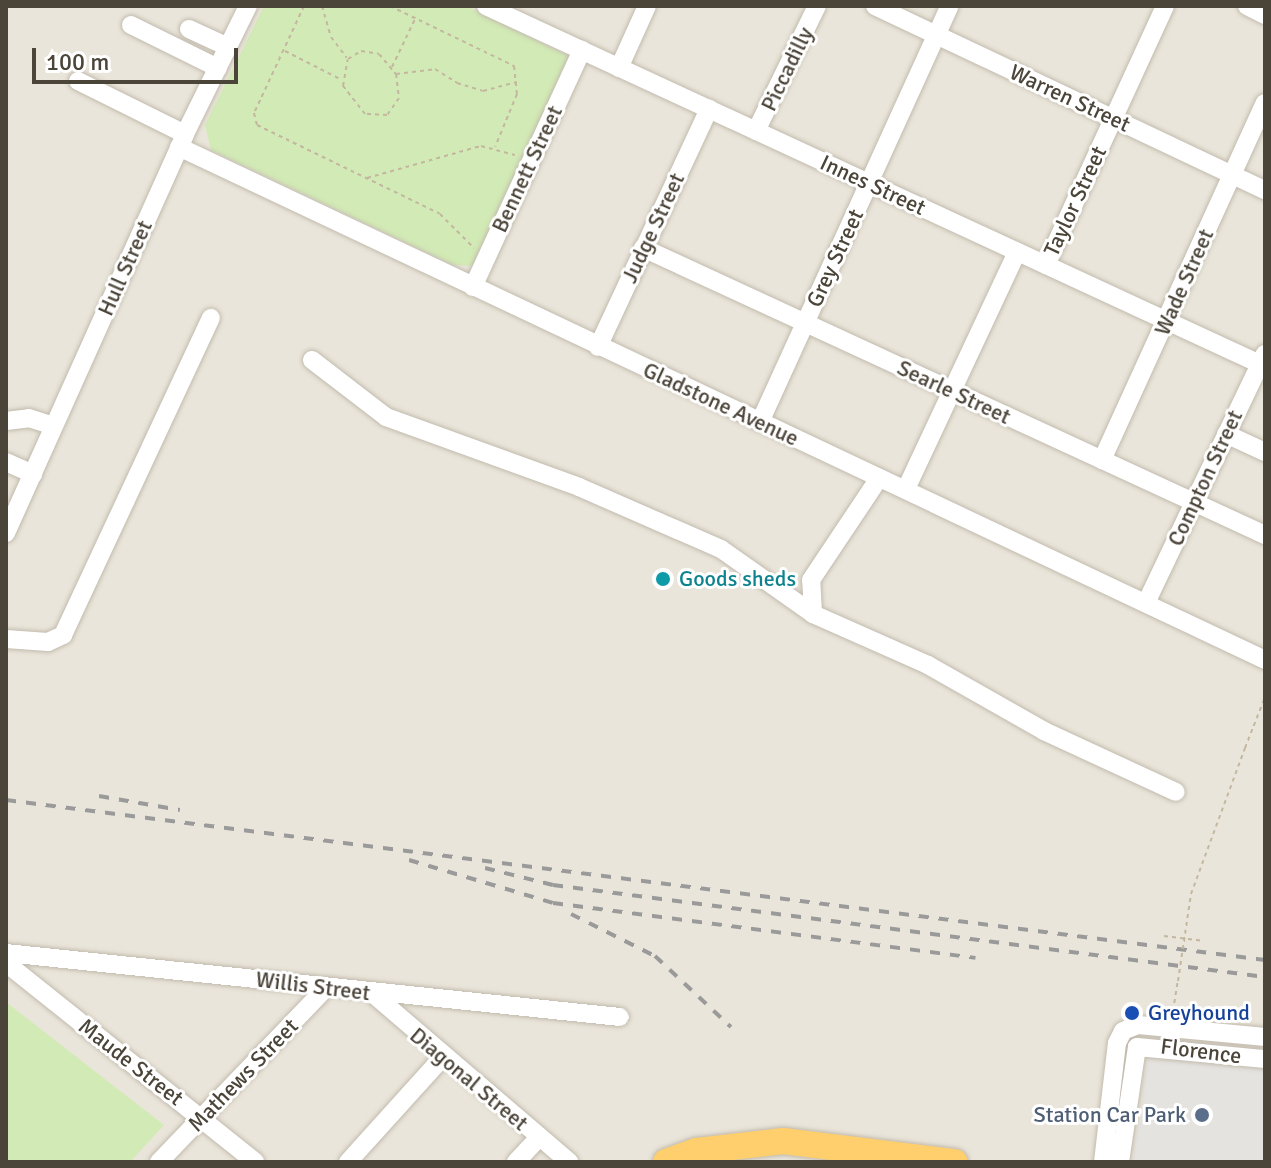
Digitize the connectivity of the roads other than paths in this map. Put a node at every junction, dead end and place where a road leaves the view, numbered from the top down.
1 (248, 6) edge
2 (486, 6) edge
3 (647, 6) edge
4 (817, 6) edge
5 (875, 6) edge
6 (950, 6) edge
7 (1165, 6) edge
8 (1247, 6) edge
9 (1265, 15) edge
10 (131, 25) dead end
11 (189, 29) dead end
12 (937, 35) junction
13 (228, 47) junction
14 (582, 50) junction
15 (218, 68) junction
16 (619, 68) junction
17 (78, 81) dead end
18 (1265, 103) edge
19 (709, 109) junction
20 (1113, 119) junction
21 (756, 131) junction
22 (182, 140) junction
23 (1232, 174) junction
24 (869, 183) junction
25 (1265, 190) edge
26 (643, 248) junction
27 (1017, 252) junction
28 (1046, 265) junction
29 (473, 287) junction
30 (211, 318) dead end
31 (1168, 321) junction
32 (805, 323) junction
33 (598, 347) junction
34 (1263, 359) edge
35 (312, 360) dead end
36 (952, 391) junction
37 (6, 421) edge
38 (760, 422) junction
39 (54, 426) junction
40 (1226, 434) junction
41 (1265, 452) edge
42 (1102, 460) junction
43 (6, 462) edge
44 (33, 474) junction
45 (879, 478) junction
46 (906, 489) junction
47 (1194, 503) junction
48 (7, 530) edge
49 (1265, 535) edge
50 (1146, 603) junction
51 (813, 614) junction
52 (6, 639) edge
53 (1265, 660) edge
54 (1176, 792) dead end
55 (6, 953) edge
56 (6, 963) edge
57 (327, 987) junction
58 (372, 993) junction
59 (620, 1017) dead end
60 (1179, 1029) junction
61 (1123, 1031) junction
62 (1265, 1037) edge
63 (1137, 1047) junction
64 (1177, 1048) junction
65 (442, 1058) junction
66 (1265, 1059) edge
67 (201, 1117) junction
68 (1116, 1119) junction
69 (538, 1138) junction
70 (159, 1162) edge
71 (255, 1162) edge
72 (348, 1162) edge
73 (516, 1162) edge
74 (569, 1162) edge
75 (666, 1162) edge
76 (955, 1162) edge
77 (1103, 1162) edge
78 (1120, 1162) edge

1 - 13 street, Hull Street
2 - 14 street, Innes Street
3 - 16 street
4 - 21 street, Piccadilly
5 - 12 street, Warren Street
6 - 12 street, Grey Street
7 - 20 street, Taylor Street
8 - 9 street
10 - 15 street
11 - 13 street
12 - 20 street, Warren Street
12 - 24 street, Grey Street
13 - 15 street, Hull Street
14 - 16 street, Innes Street
14 - 29 street, Bennett Street
15 - 22 street, Hull Street
16 - 19 street, Innes Street
17 - 22 street, Gladstone Avenue
18 - 23 street, Wade Street
19 - 21 street, Innes Street
19 - 26 street, Judge Street
20 - 23 street, Warren Street
20 - 28 street, Taylor Street
21 - 24 street, Innes Street
22 - 29 street, Gladstone Avenue
22 - 39 street, Hull Street
23 - 25 street, Warren Street
23 - 31 street, Wade Street
24 - 27 street, Innes Street
24 - 32 street, Grey Street
26 - 32 street, Searle Street
26 - 33 street, Judge Street
27 - 28 street, Innes Street
27 - 36 street
28 - 31 street, Innes Street
29 - 33 street, Gladstone Avenue
30 - 52 street
31 - 34 street, Innes Street
31 - 42 street, Wade Street
32 - 36 street, Searle Street
32 - 38 street, Grey Street
33 - 38 street, Gladstone Avenue
34 - 40 street, Compton Street
35 - 51 street
36 - 42 street, Searle Street
36 - 46 street
37 - 39 street
38 - 45 street, Gladstone Avenue
39 - 44 street, Hull Street
40 - 41 street
40 - 47 street, Compton Street
42 - 47 street, Searle Street
43 - 44 street
44 - 48 street, Hull Street
45 - 46 street, Gladstone Avenue
45 - 51 street
46 - 50 street, Gladstone Avenue
47 - 49 street, Searle Street
47 - 50 street, Compton Street
50 - 53 street, Gladstone Avenue
51 - 54 street
55 - 57 street, Willis Street
56 - 67 street, Maude Street
57 - 58 street, Willis Street
57 - 67 street, Mathews Street
58 - 59 street, Willis Street
58 - 65 street, Diagonal Street
60 - 61 street
60 - 62 street
60 - 64 street
61 - 63 street
61 - 68 street
63 - 64 street, Florence
63 - 68 street
64 - 66 street, Florence
65 - 69 street, Diagonal Street
65 - 72 street
67 - 70 street, Mathews Street
67 - 71 street, Maude Street
68 - 77 street
68 - 78 street
69 - 73 street
69 - 74 street, Diagonal Street
75 - 76 highway

